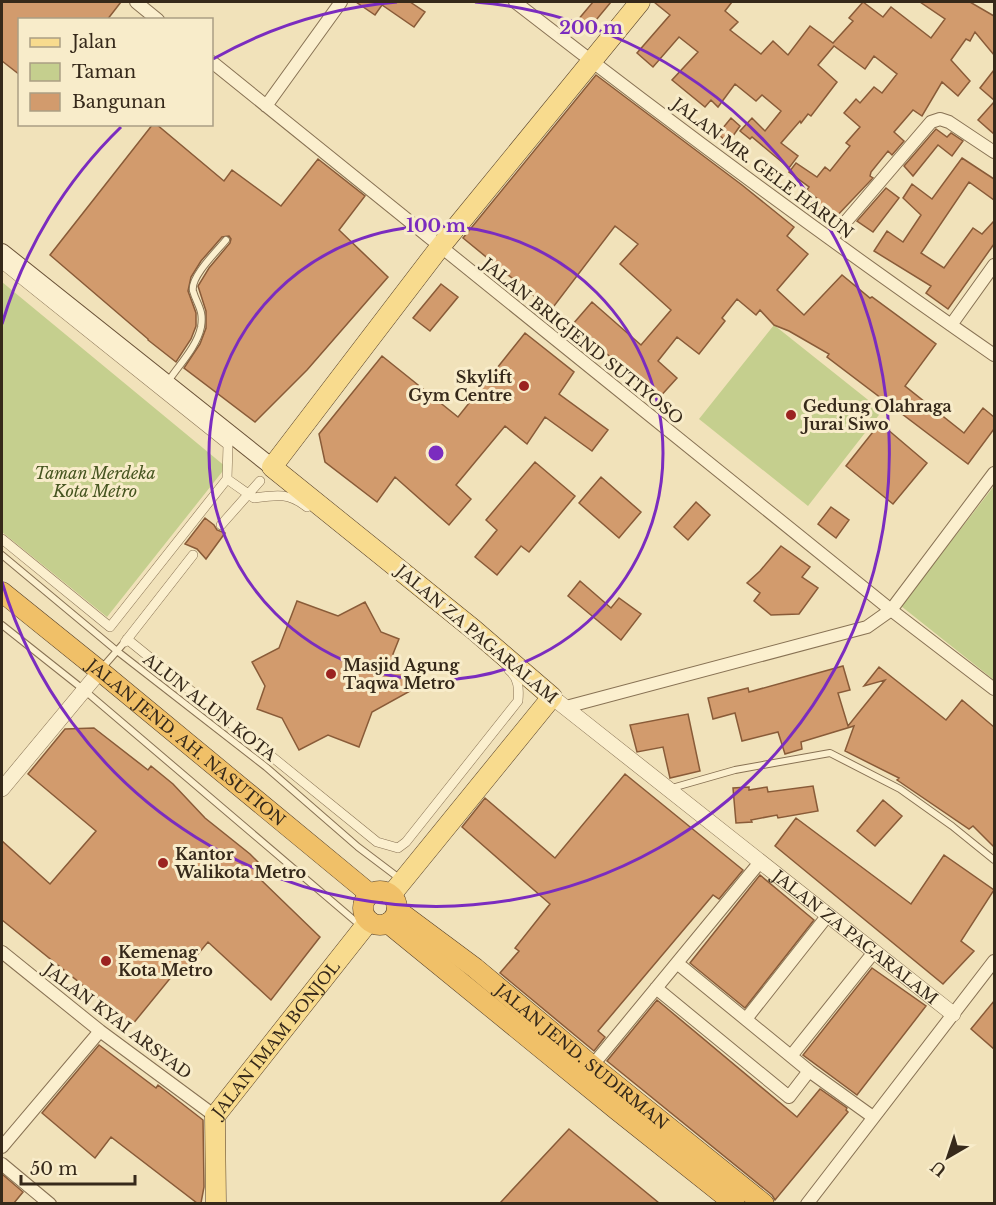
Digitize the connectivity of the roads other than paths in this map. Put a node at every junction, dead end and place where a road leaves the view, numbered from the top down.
1 (136, 2) edge
2 (341, 2) edge
3 (515, 2) edge
4 (640, 2) edge
5 (156, 18) edge
6 (592, 62) junction
7 (213, 63) edge
8 (266, 106) junction
9 (994, 152) edge
10 (831, 239) junction
11 (226, 240) dead end
12 (440, 247) junction
13 (2, 252) edge
14 (2, 264) edge
15 (994, 265) edge
16 (951, 325) junction
17 (994, 355) edge
18 (167, 383) junction
19 (266, 474) junction
20 (994, 474) edge
21 (227, 479) junction
22 (248, 494) junction
23 (220, 525) dead end
24 (2, 539) edge
25 (2, 555) edge
26 (193, 555) dead end
27 (2, 592) edge
28 (891, 610) junction
29 (2, 625) edge
30 (123, 645) junction
31 (100, 671) junction
32 (994, 689) edge
33 (84, 690) junction
34 (559, 702) junction
35 (2, 789) edge
36 (669, 789) junction
37 (994, 860) edge
38 (760, 862) junction
39 (370, 894) junction
40 (385, 910) junction
41 (828, 915) junction
42 (2, 952) edge
43 (874, 952) junction
44 (994, 961) edge
45 (677, 963) junction
46 (656, 988) junction
47 (952, 1014) junction
48 (746, 1019) junction
49 (100, 1031) junction
50 (791, 1056) junction
51 (592, 1065) junction
52 (809, 1071) junction
53 (215, 1116) junction
54 (873, 1117) junction
55 (2, 1148) edge
56 (2, 1164) edge
57 (50, 1203) edge
58 (216, 1203) edge
59 (735, 1203) edge
60 (764, 1203) edge
61 (807, 1203) edge

1 - 5 street
2 - 8 street
3 - 6 street, JALAN MR. GELE HARUN
4 - 6 main road
6 - 10 street, JALAN MR. GELE HARUN
6 - 12 main road
7 - 8 street, JALAN BRIGJEND SUTIYOSO
8 - 12 street, JALAN BRIGJEND SUTIYOSO
9 - 10 street
10 - 16 street, JALAN MR. GELE HARUN
11 - 18 lane
12 - 19 main road
12 - 28 street, JALAN BRIGJEND SUTIYOSO
13 - 18 main road, JALAN ZA PAGARALAM
14 - 21 street
15 - 16 street
16 - 17 street, JALAN MR. GELE HARUN
18 - 19 main road, JALAN ZA PAGARALAM
19 - 22 street
19 - 34 main road, JALAN ZA PAGARALAM
20 - 28 street
21 - 22 street
21 - 24 street
22 - 23 street
22 - 30 street
25 - 30 lane, ALUN ALUN KOTA
26 - 30 street
27 - 31 highway, JALAN JEND. AH. NASUTION
28 - 32 street, JALAN BRIGJEND SUTIYOSO
28 - 34 street
29 - 33 lane
30 - 31 lane
30 - 40 lane, ALUN ALUN KOTA
31 - 33 street
31 - 39 highway, JALAN JEND. AH. NASUTION
33 - 35 street
33 - 40 lane
34 - 36 street, JALAN ZA PAGARALAM
34 - 40 main road, JALAN IMAM BONJOL
36 - 37 lane
36 - 38 street, JALAN ZA PAGARALAM
38 - 41 street, JALAN ZA PAGARALAM
38 - 45 street
39 - 40 highway
39 - 40 highway
40 - 51 highway, JALAN JEND. SUDIRMAN
40 - 53 main road, JALAN IMAM BONJOL
40 - 59 highway, JALAN JEND. SUDIRMAN
41 - 43 street, JALAN ZA PAGARALAM
41 - 48 street
42 - 49 street, JALAN KYAI ARSYAD
43 - 47 street, JALAN ZA PAGARALAM
43 - 50 street
44 - 47 street
45 - 46 street
45 - 48 street
46 - 51 street
46 - 52 street
47 - 54 street
48 - 50 street
49 - 53 street, JALAN KYAI ARSYAD
49 - 55 street
50 - 52 street
51 - 60 highway, JALAN JEND. SUDIRMAN
52 - 54 street
53 - 58 main road, JALAN IMAM BONJOL
54 - 61 street
56 - 57 street

